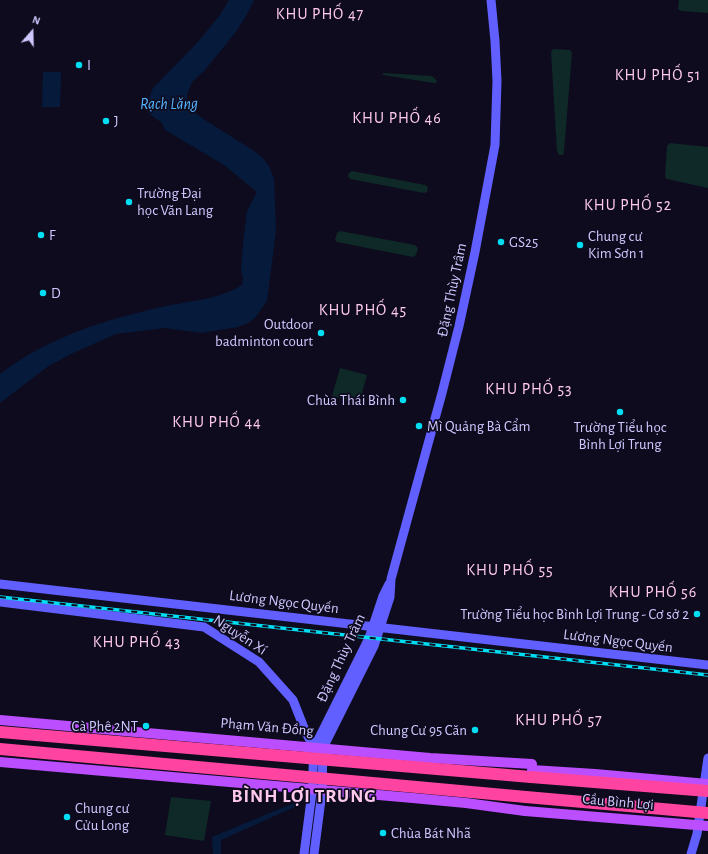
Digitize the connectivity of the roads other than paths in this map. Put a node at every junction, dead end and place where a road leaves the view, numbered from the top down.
1 (491, 0) edge
2 (0, 584) edge
3 (0, 602) edge
4 (376, 627) junction
5 (708, 665) edge
6 (0, 720) edge
7 (0, 732) edge
8 (0, 749) edge
9 (318, 754) junction
10 (708, 758) edge
11 (0, 762) edge
12 (209, 768) junction
13 (532, 770) junction
14 (317, 777) junction
15 (708, 778) edge
16 (208, 780) junction
17 (708, 784) edge
18 (317, 790) junction
19 (708, 791) edge
20 (525, 804) junction
21 (708, 812) edge
22 (708, 821) edge
23 (708, 826) edge
24 (304, 854) edge
25 (314, 854) edge
26 (690, 854) edge

1 - 4 street, Đặng Thùy Trâm
2 - 4 street, Lương Ngọc Quyến
3 - 9 street, Nguyễn Xí
4 - 5 street, Lương Ngọc Quyến
4 - 9 street, Đặng Thùy Trâm
6 - 9 main road, Phạm Văn Đồng
7 - 9 highway, Phạm Văn Đồng
8 - 12 highway
9 - 13 highway, Phạm Văn Đồng
9 - 14 street
10 - 26 street
11 - 16 main road
12 - 14 highway
12 - 16 main road
13 - 15 main road, Cầu Bình Lợi
13 - 17 main road, Cầu Bình Lợi, bridge
13 - 19 highway, Cầu Bình Lợi, bridge
14 - 18 street
14 - 20 highway
16 - 18 main road
18 - 20 main road
18 - 24 street
18 - 25 street
20 - 21 highway, Cầu Bình Lợi, bridge
20 - 22 main road, Cầu Bình Lợi
20 - 23 main road, Cầu Bình Lợi, bridge

